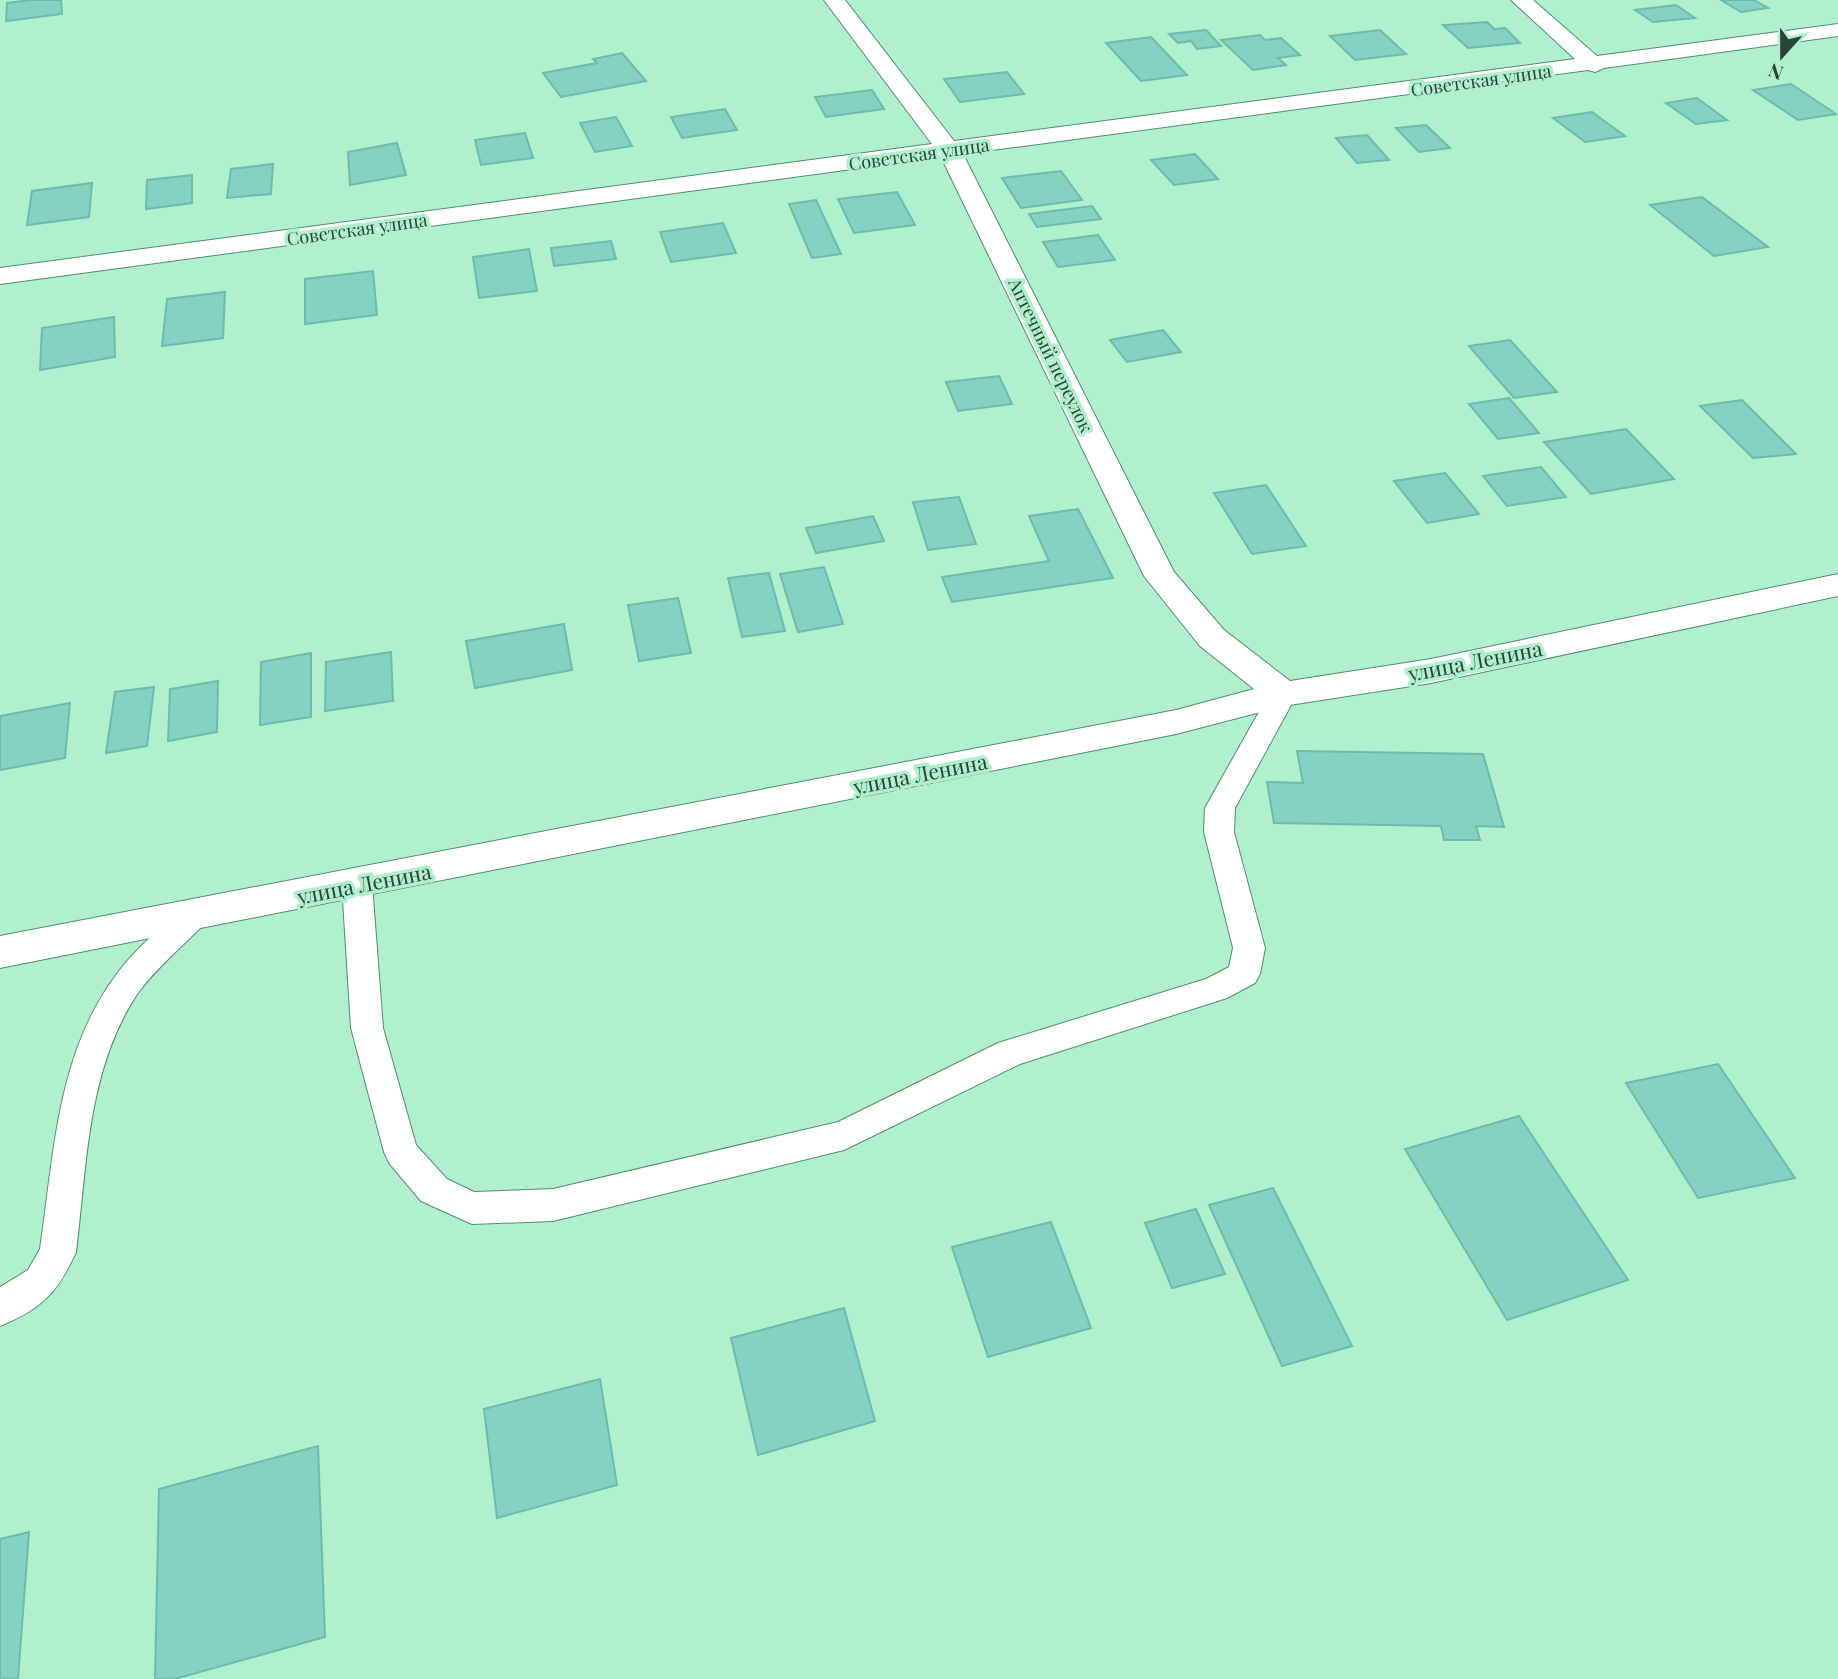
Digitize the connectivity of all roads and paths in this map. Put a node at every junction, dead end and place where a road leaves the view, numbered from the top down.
1 (834, 0) edge
2 (1521, 0) edge
3 (1838, 30) edge
4 (1595, 65) junction
5 (949, 150) junction
6 (0, 276) edge
7 (1838, 585) edge
8 (1283, 694) junction
9 (357, 884) junction
10 (194, 915) junction
11 (0, 952) edge
12 (0, 1308) edge

1 - 5 street, Аптечный переулок
2 - 4 street
3 - 4 street, Советская улица
4 - 5 street, Советская улица
5 - 6 street, Советская улица
5 - 8 street, Аптечный переулок
7 - 8 street, улица Ленина
8 - 9 street, улица Ленина
8 - 9 lane
9 - 10 street, улица Ленина
10 - 11 street, улица Ленина
10 - 12 lane

